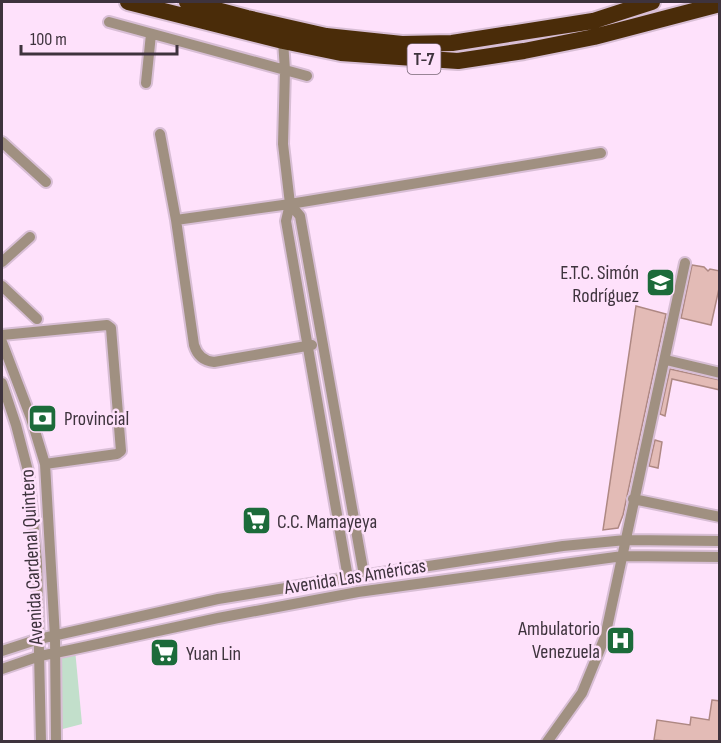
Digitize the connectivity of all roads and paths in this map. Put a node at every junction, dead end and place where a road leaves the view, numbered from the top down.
1 (128, 2) edge
2 (187, 2) edge
3 (652, 2) edge
4 (720, 4) edge
5 (109, 22) dead end
6 (151, 34) junction
7 (283, 41) junction
8 (285, 70) junction
9 (307, 75) dead end
10 (146, 83) dead end
11 (160, 134) dead end
12 (2, 142) edge
13 (601, 153) dead end
14 (46, 182) dead end
15 (290, 204) junction
16 (176, 220) junction
17 (30, 237) dead end
18 (2, 262) edge
19 (685, 263) dead end
20 (2, 286) edge
21 (37, 319) dead end
22 (2, 335) edge
23 (2, 342) edge
24 (322, 344) junction
25 (307, 346) junction
26 (666, 360) junction
27 (720, 373) edge
28 (2, 383) edge
29 (45, 464) junction
30 (633, 499) junction
31 (720, 517) edge
32 (627, 540) junction
33 (720, 541) edge
34 (623, 556) junction
35 (720, 557) edge
36 (364, 575) junction
37 (348, 578) junction
38 (55, 637) junction
39 (39, 639) junction
40 (2, 651) edge
41 (55, 653) junction
42 (40, 656) junction
43 (2, 669) edge
44 (41, 741) edge
45 (56, 741) edge
46 (547, 741) edge

1 - 7 highway, T-7
2 - 3 highway, T-7
4 - 7 highway, T-7
5 - 6 street
6 - 8 street
6 - 10 street
7 - 8 street
8 - 9 street
8 - 15 street
11 - 16 street
12 - 14 street
13 - 15 street
15 - 16 street
15 - 24 street
15 - 25 street
16 - 25 street
17 - 18 street
19 - 26 street
20 - 21 street
22 - 29 street
23 - 29 street, Avenida Cardenal Quintero
24 - 25 street
24 - 36 street
25 - 37 street
26 - 27 street
26 - 30 street
28 - 39 street, Avenida Cardenal Quintero
29 - 38 street, Avenida Cardenal Quintero
30 - 31 street
30 - 32 street
32 - 33 street, Avenida Las Américas
32 - 34 street
32 - 36 street, Avenida Las Américas
34 - 35 street, Avenida Las Américas
34 - 41 street, Avenida Las Américas
34 - 46 street
36 - 37 street, Avenida Las Américas
37 - 38 street, Avenida Las Américas
38 - 39 street, Avenida Las Américas
38 - 41 street, Avenida Cardenal Quintero
39 - 40 street, Avenida Las Américas
39 - 42 street, Avenida Cardenal Quintero
41 - 42 street, Avenida Las Américas
41 - 45 street, Avenida Cardenal Quintero
42 - 43 street, Avenida Las Américas
42 - 44 street, Avenida Cardenal Quintero

